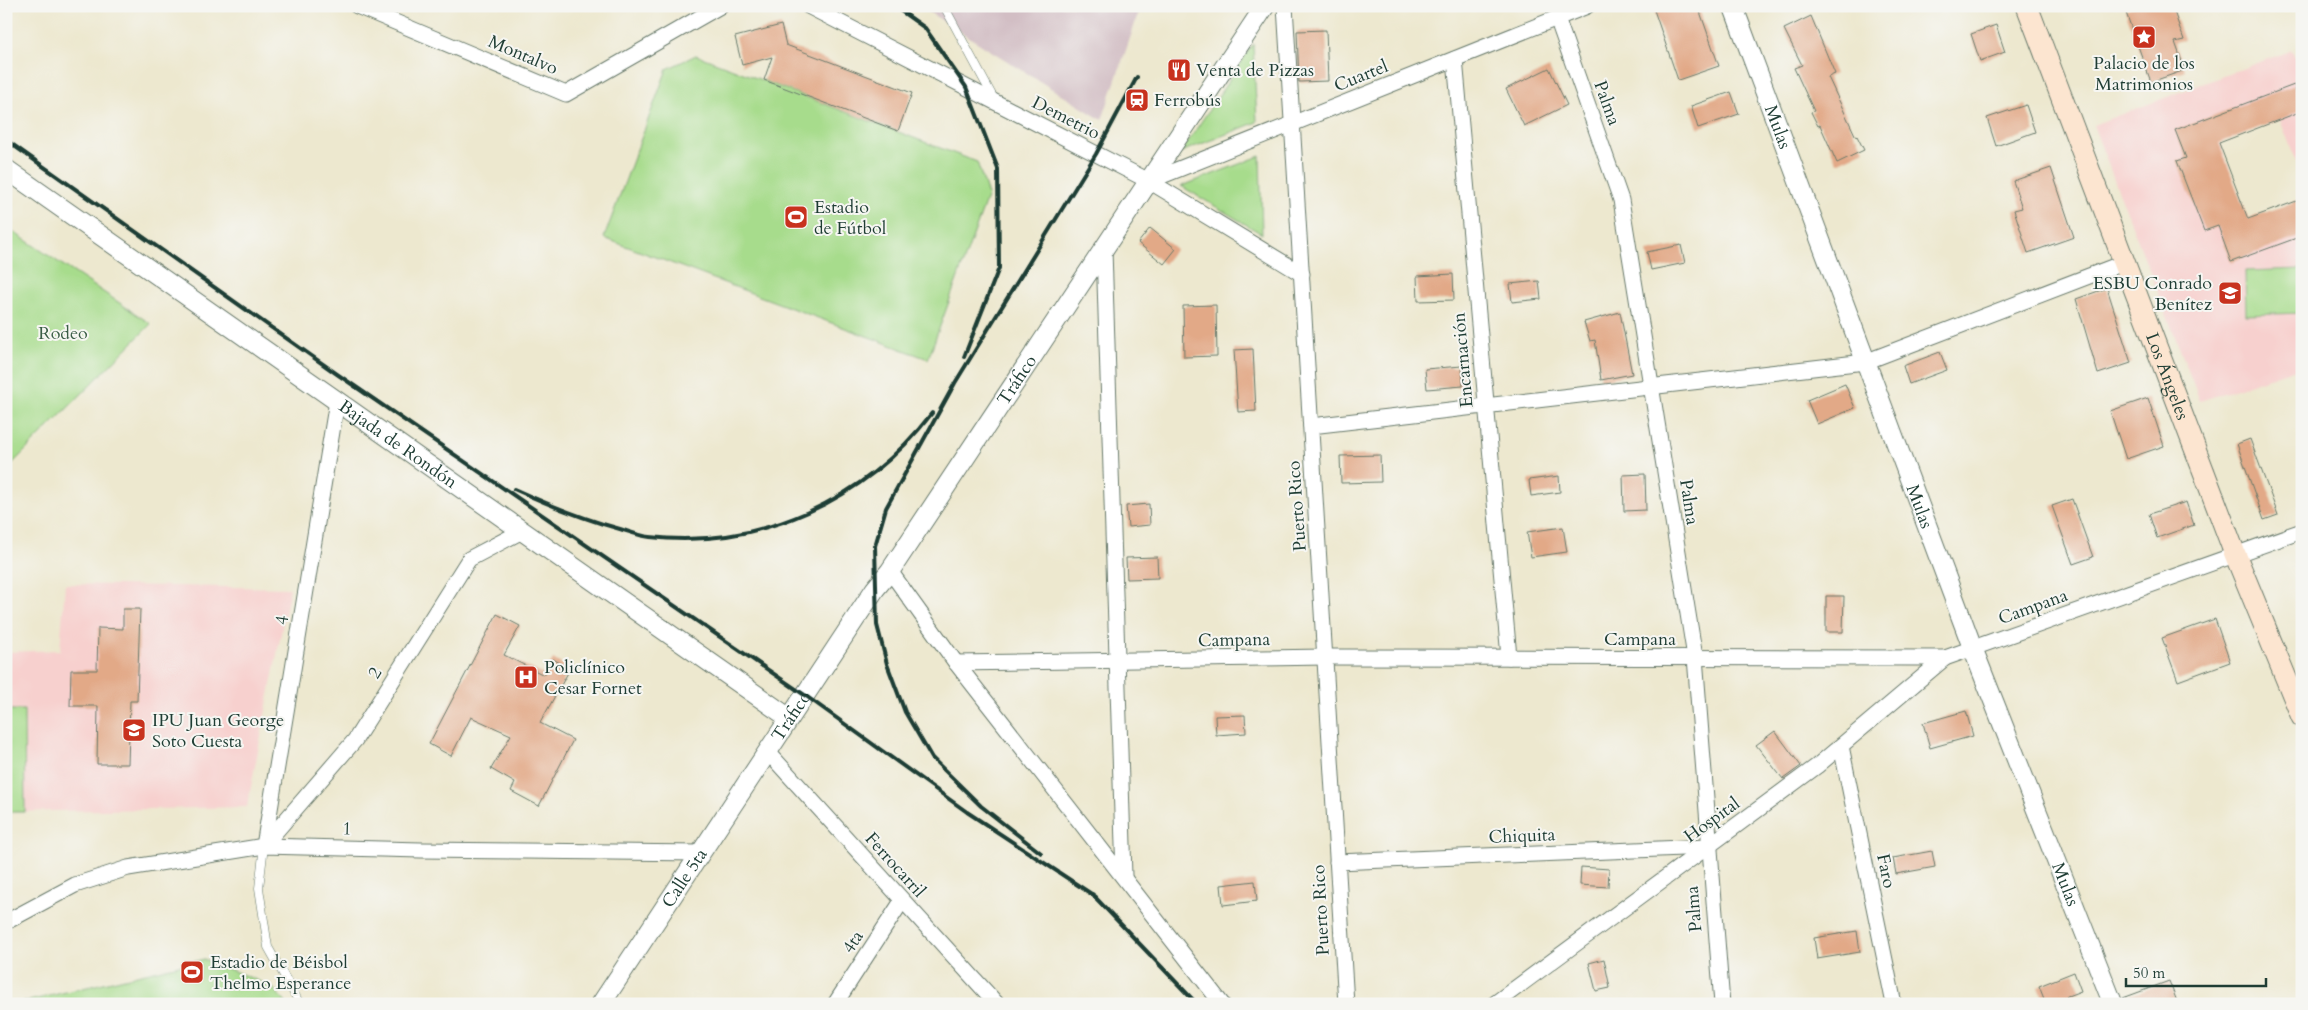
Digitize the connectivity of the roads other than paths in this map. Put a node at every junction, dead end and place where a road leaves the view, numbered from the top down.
1 (357, 6) edge
2 (720, 6) edge
3 (808, 6) edge
4 (944, 6) edge
5 (1265, 6) edge
6 (1285, 6) edge
7 (1587, 6) edge
8 (1733, 6) edge
9 (2027, 6) edge
10 (1556, 18) junction
11 (1455, 59) junction
12 (996, 102) junction
13 (1292, 124) junction
14 (6, 169) edge
15 (1149, 181) junction
16 (1104, 250) junction
17 (2123, 263) junction
18 (1302, 274) junction
19 (1865, 362) junction
20 (1652, 386) junction
21 (337, 401) junction
22 (1486, 406) junction
23 (1310, 426) junction
24 (2302, 530) edge
25 (522, 531) junction
26 (2235, 554) junction
27 (890, 571) junction
28 (1973, 649) junction
29 (1325, 657) junction
30 (1509, 657) junction
31 (1695, 657) junction
32 (1945, 658) junction
33 (1116, 662) junction
34 (956, 663) junction
35 (2302, 717) edge
36 (789, 718) junction
37 (1841, 746) junction
38 (767, 751) junction
39 (264, 846) junction
40 (1708, 847) junction
41 (700, 853) junction
42 (1337, 862) junction
43 (1124, 876) junction
44 (902, 901) junction
45 (6, 922) edge
46 (300, 1004) edge
47 (601, 1004) edge
48 (835, 1004) edge
49 (997, 1004) edge
50 (1222, 1004) edge
51 (1346, 1004) edge
52 (1494, 1004) edge
53 (1722, 1004) edge
54 (1894, 1004) edge
55 (2113, 1004) edge

1 - 2 street, Montalvo
3 - 12 street, Demetrio
4 - 12 lane
5 - 15 street, Tráfico
6 - 13 street, Puerto Rico
7 - 10 street, Cuartel
8 - 19 street, Mulas
9 - 17 main road, Los Ángeles
10 - 11 street, Cuartel
10 - 20 street, Palma
11 - 13 street, Cuartel
11 - 22 street, Encarnación
12 - 15 street, Demetrio
13 - 15 street, Cuartel
13 - 18 street, Puerto Rico
14 - 21 street, Bajada de Rondón
15 - 16 street, Tráfico
15 - 18 street, Demetrio
16 - 27 street, Tráfico
16 - 33 street
17 - 19 street
17 - 26 main road, Los Ángeles
18 - 23 street, Puerto Rico
19 - 20 street
19 - 28 street, Mulas
20 - 22 street
20 - 31 street, Palma
21 - 25 street, Bajada de Rondón
21 - 39 street, 4
22 - 23 street
22 - 30 street, Encarnación
23 - 29 street, Puerto Rico
24 - 26 street, Campana
25 - 36 street, Bajada de Rondón
25 - 39 street, 2
26 - 28 street, Campana
26 - 35 main road, Los Ángeles
27 - 34 street
27 - 36 street, Tráfico
28 - 32 street, Campana
28 - 55 street, Mulas
29 - 30 street, Campana
29 - 33 street, Campana
29 - 42 street, Puerto Rico
30 - 31 street, Campana
31 - 32 street, Campana
31 - 40 street, Palma
32 - 37 street, Hospital
33 - 34 street, Campana
33 - 43 street
34 - 43 street
36 - 38 street, Tráfico
37 - 40 street, Hospital
37 - 54 street, Faro
38 - 41 street, Calle 5ta
38 - 44 street, Ferrocarril
39 - 41 street, 1
39 - 45 street, 1
39 - 46 lane
40 - 42 street, Chiquita
40 - 52 street, Hospital
40 - 53 street, Palma
41 - 47 street, Calle 5ta
42 - 51 street, Puerto Rico
43 - 50 street
44 - 48 street, 4ta
44 - 49 street, Ferrocarril

